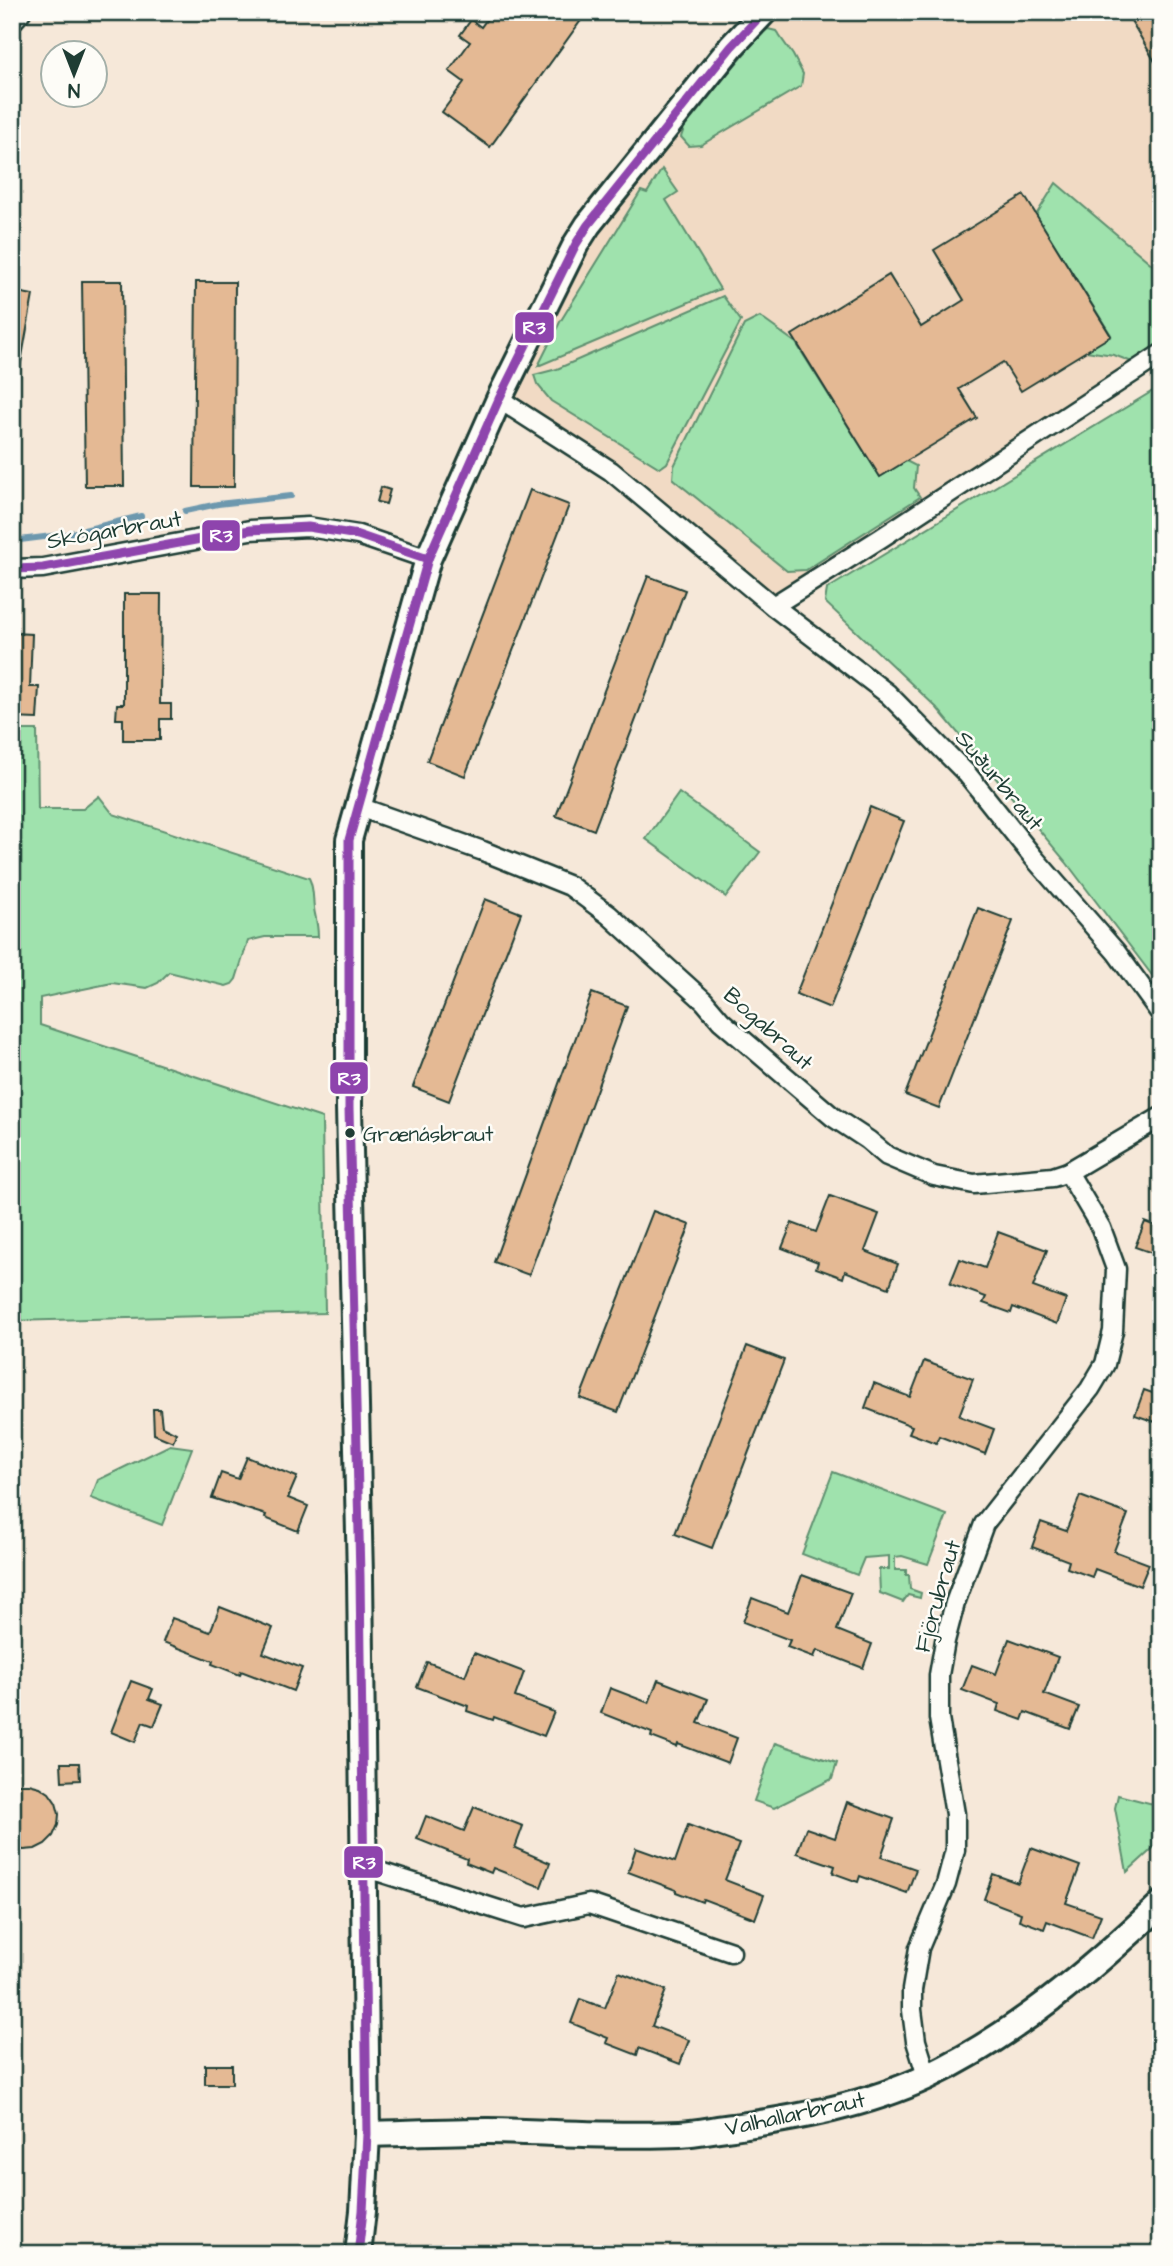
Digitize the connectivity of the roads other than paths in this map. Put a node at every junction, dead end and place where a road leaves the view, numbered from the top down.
1 (21, 12) edge
2 (764, 12) edge
3 (12, 22) edge
4 (1161, 354) edge
5 (499, 399) junction
6 (428, 559) junction
7 (12, 569) edge
8 (773, 606) junction
9 (359, 807) junction
10 (1161, 1014) edge
11 (1161, 1117) edge
12 (1068, 1172) junction
13 (364, 1867) junction
14 (1161, 1904) edge
15 (731, 1952) dead end
16 (927, 2077) junction
17 (367, 2134) junction
18 (358, 2254) edge

1 - 3 street
2 - 5 street
4 - 8 street
5 - 6 street
5 - 8 street, Suðurbraut
6 - 7 street, Skógarbraut
6 - 9 street
8 - 10 street, Suðurbraut
9 - 12 street, Bogabraut
9 - 13 street
11 - 12 street, Bogabraut
12 - 16 street, Fjörubraut
13 - 15 street
13 - 17 street
14 - 16 street, Valhallarbraut
16 - 17 street, Valhallarbraut
17 - 18 street

